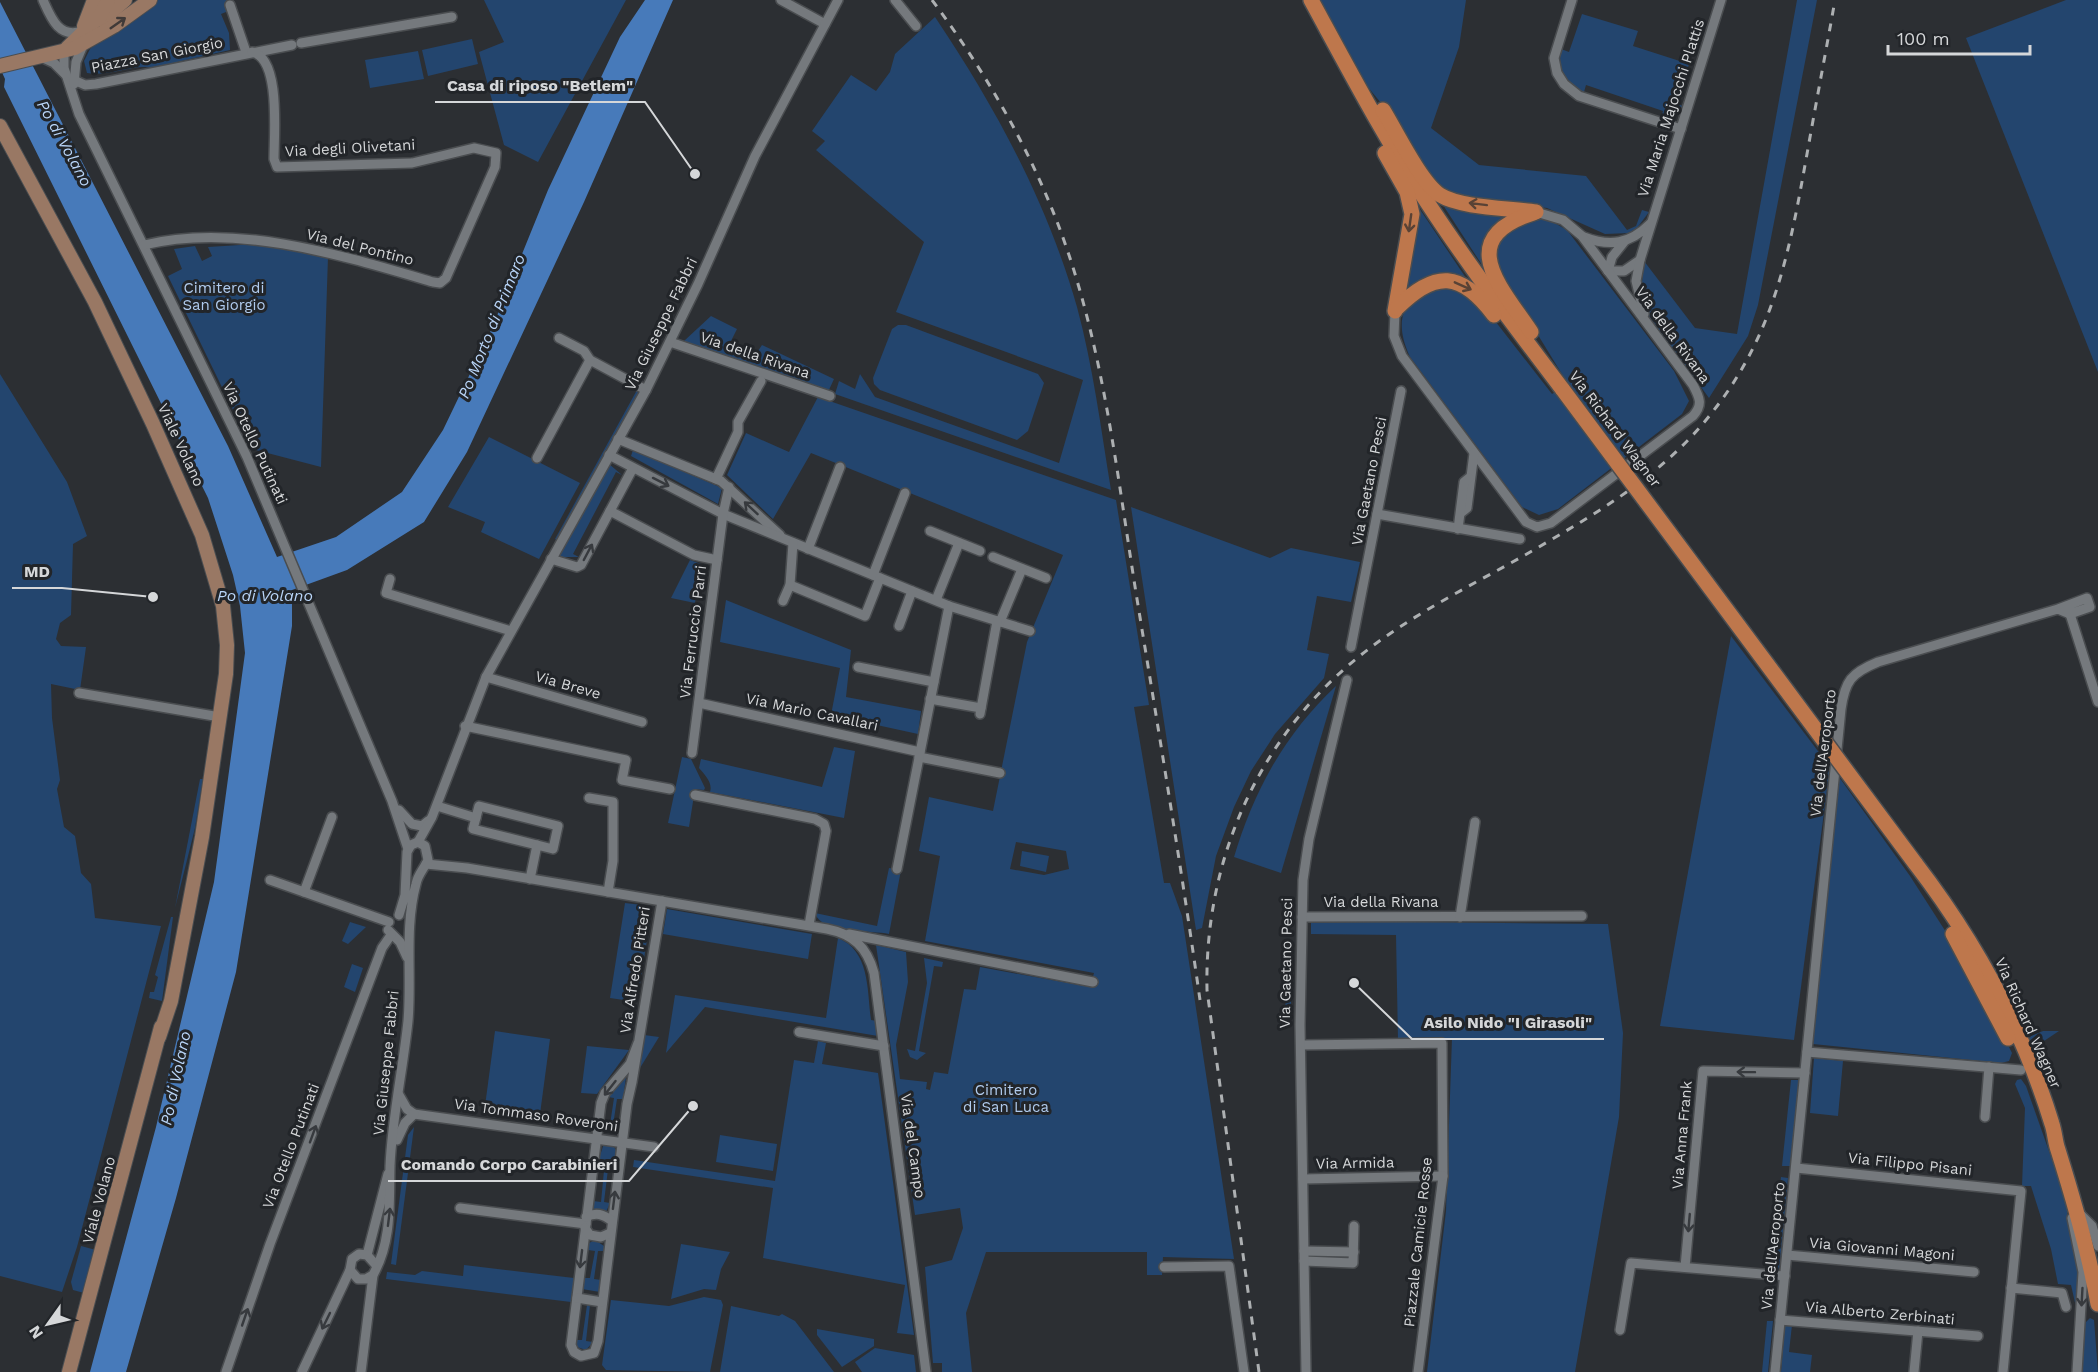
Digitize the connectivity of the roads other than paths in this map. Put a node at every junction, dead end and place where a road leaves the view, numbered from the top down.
1 (42, 0) edge
2 (94, 0) edge
3 (108, 0) edge
4 (125, 0) edge
5 (150, 0) edge
6 (781, 0) edge
7 (838, 0) edge
8 (895, 0) edge
9 (1311, 0) edge
10 (1572, 0) edge
11 (1721, 0) edge
12 (230, 5) dead end
13 (452, 17) dead end
14 (825, 24) junction
15 (916, 26) dead end
16 (83, 37) junction
17 (64, 52) junction
18 (249, 52) junction
19 (38, 58) junction
20 (0, 66) edge
21 (1351, 74) junction
22 (70, 78) junction
23 (0, 126) edge
24 (1680, 129) junction
25 (495, 167) joint
26 (1536, 212) junction
27 (1650, 224) junction
28 (1582, 236) junction
29 (1624, 243) junction
30 (144, 245) junction
31 (1640, 260) junction
32 (1608, 271) junction
33 (1395, 311) junction
34 (1649, 327) junction
35 (560, 338) dead end
36 (670, 342) junction
37 (590, 360) junction
38 (762, 381) dead end
39 (646, 390) junction
40 (1563, 390) junction
41 (1401, 391) dead end
42 (830, 396) dead end
43 (618, 439) junction
44 (1474, 453) junction
45 (609, 455) junction
46 (537, 458) dead end
47 (840, 467) dead end
48 (633, 468) junction
49 (716, 479) junction
50 (729, 487) junction
51 (905, 493) dead end
52 (610, 511) junction
53 (723, 514) junction
54 (1377, 514) junction
55 (1458, 529) junction
56 (930, 531) dead end
57 (1520, 539) dead end
58 (789, 541) junction
59 (958, 543) junction
60 (808, 549) junction
61 (980, 551) dead end
62 (993, 557) dead end
63 (551, 559) junction
64 (717, 560) junction
65 (1022, 569) junction
66 (876, 576) junction
67 (1046, 578) dead end
68 (390, 579) dead end
69 (790, 585) junction
70 (912, 591) junction
71 (936, 600) junction
72 (783, 601) dead end
73 (949, 606) junction
74 (2058, 609) junction
75 (2070, 614) junction
76 (999, 622) junction
77 (899, 626) dead end
78 (511, 631) junction
79 (1030, 631) dead end
80 (1351, 646) dead end
81 (858, 667) dead end
82 (486, 677) junction
83 (1347, 680) dead end
84 (934, 682) junction
85 (79, 693) dead end
86 (930, 699) junction
87 (2098, 702) edge
88 (699, 703) junction
89 (220, 717) junction
90 (642, 722) dead end
91 (465, 726) junction
92 (692, 753) dead end
93 (919, 755) junction
94 (1000, 773) dead end
95 (670, 789) dead end
96 (695, 795) dead end
97 (589, 798) dead end
98 (392, 801) junction
99 (437, 806) junction
100 (332, 817) dead end
101 (432, 817) junction
102 (476, 818) junction
103 (1474, 822) dead end
104 (537, 845) junction
105 (419, 846) junction
106 (408, 861) junction
107 (1915, 863) junction
108 (424, 866) junction
109 (467, 868) junction
110 (897, 868) dead end
111 (530, 879) junction
112 (270, 880) dead end
113 (304, 892) junction
114 (608, 892) junction
115 (662, 901) junction
116 (399, 915) junction
117 (1582, 916) dead end
118 (1302, 917) junction
119 (1460, 917) junction
120 (389, 922) junction
121 (808, 926) junction
122 (411, 929) junction
123 (846, 933) junction
124 (393, 936) junction
125 (409, 962) junction
126 (1093, 982) dead end
127 (799, 1032) dead end
128 (638, 1043) junction
129 (1301, 1045) junction
130 (884, 1046) junction
131 (1807, 1052) junction
132 (1989, 1067) junction
133 (2021, 1070) junction
134 (1805, 1073) junction
135 (399, 1095) junction
136 (414, 1114) junction
137 (1985, 1117) dead end
138 (596, 1139) junction
139 (621, 1142) junction
140 (2056, 1144) junction
141 (654, 1147) dead end
142 (391, 1161) junction
143 (1796, 1168) junction
144 (1443, 1176) junction
145 (1303, 1179) junction
146 (2074, 1203) junction
147 (460, 1208) dead end
148 (612, 1221) junction
149 (586, 1223) junction
150 (1354, 1227) dead end
151 (610, 1233) junction
152 (2098, 1246) edge
153 (1304, 1251) junction
154 (1354, 1252) junction
155 (367, 1255) junction
156 (1787, 1255) junction
157 (1304, 1261) junction
158 (376, 1265) junction
159 (1164, 1267) dead end
160 (1684, 1267) junction
161 (350, 1270) junction
162 (1974, 1272) dead end
163 (373, 1275) junction
164 (1785, 1276) junction
165 (2011, 1288) junction
166 (577, 1298) junction
167 (602, 1302) junction
168 (2098, 1305) edge
169 (2066, 1307) dead end
170 (1780, 1320) junction
171 (1620, 1330) dead end
172 (1918, 1331) junction
173 (1978, 1336) dead end
174 (69, 1372) edge
175 (226, 1372) edge
176 (302, 1372) edge
177 (361, 1372) edge
178 (926, 1372) edge
179 (1244, 1372) edge
180 (1306, 1372) edge
181 (1418, 1372) edge
182 (1775, 1372) edge
183 (1914, 1372) edge
184 (2003, 1372) edge
185 (2077, 1372) edge

1 - 16 street
2 - 16 main road
3 - 16 main road
4 - 16 main road
16 -> 5 main road
6 - 14 street
7 - 14 street, Via Giuseppe Fabbri
8 - 15 street
9 - 21 main road, Via Richard Wagner
10 - 24 street
11 - 24 street, Via Maria Majocchi Plattis
12 - 18 street, Piazza San Giorgio
13 - 18 street, Piazza San Giorgio
14 - 36 street, Via Giuseppe Fabbri
16 - 17 main road
16 - 22 street, Via Otello Putinati
17 - 19 main road
17 - 22 street, Via Otello Putinati
18 - 22 street, Piazza San Giorgio
18 - 25 street, Via degli Olivetani
19 - 20 main road
19 - 22 street
26 -> 21 main road
21 -> 33 main road
21 - 40 main road, Via Richard Wagner
22 - 30 street, Via Otello Putinati
23 - 89 main road, Viale Volano
24 - 27 street, Via Maria Majocchi Plattis
25 - 30 street, Via del Pontino
26 - 28 street
26 - 40 main road
27 - 29 street
27 - 31 street, Via Maria Majocchi Plattis
28 - 29 street
28 - 32 street, Via della Rivana
29 - 32 street
30 - 98 street, Via Otello Putinati
31 - 32 street
31 - 34 street, Via Maria Majocchi Plattis
32 - 34 street, Via della Rivana
33 -> 40 main road
33 - 44 street, Via della Rivana
34 - 44 street, Via della Rivana
35 - 37 street
36 - 39 street, Via Giuseppe Fabbri
36 - 42 street, Via della Rivana
37 - 39 street
37 - 46 street
38 - 49 street
39 - 43 street, Via Giuseppe Fabbri
40 - 107 main road, Via Richard Wagner, bridge
41 - 54 street, Via Gaetano Pesci
43 - 45 street, Via Giuseppe Fabbri
43 - 49 street
44 - 55 street
45 - 48 street
45 - 63 street, Via Giuseppe Fabbri
47 - 60 street
48 - 52 street
48 -> 53 street
49 - 50 street
50 - 53 street, Via Ferruccio Parri
58 -> 50 street
51 - 66 street
63 -> 52 street
52 - 64 street
53 - 58 street
53 - 64 street, Via Ferruccio Parri
54 - 55 street
54 - 80 street, Via Gaetano Pesci
55 - 57 street
56 - 59 street
58 - 60 street
58 - 69 street
59 - 61 street
59 - 71 street
60 - 66 street
62 - 65 street
63 - 78 street, Via Giuseppe Fabbri
64 - 88 street, Via Ferruccio Parri
65 - 67 street
65 - 76 street
66 - 69 street
66 - 70 street
68 - 78 street
69 - 72 street
70 - 71 street
70 - 77 street
71 - 73 street
73 - 76 street
73 - 84 street
74 - 75 street
74 - 75 street, Via dell'Aeroporto
74 - 131 street, Via dell'Aeroporto
75 - 87 street
76 - 79 street
76 - 86 street
78 - 82 street, Via Giuseppe Fabbri
81 - 84 street
82 - 90 street, Via Breve
82 - 91 street, Via Giuseppe Fabbri
83 - 118 street, Via Gaetano Pesci
84 - 86 street
85 - 89 street
86 - 93 street
88 - 92 street, Via Ferruccio Parri
88 - 93 street, Via Mario Cavallari
89 - 174 main road, Viale Volano
91 - 95 street
91 - 99 street, Via Giuseppe Fabbri
93 - 94 street, Via Mario Cavallari
93 - 110 street
96 - 121 street
97 - 114 street
98 - 101 street
98 - 105 street, Via Otello Putinati
99 - 101 street, Via Giuseppe Fabbri
99 - 102 street
100 - 113 street
101 - 105 street, Via Giuseppe Fabbri
102 - 104 street
102 - 104 street
103 - 119 street, Via della Rivana
104 - 111 street
105 - 106 street, Via Giuseppe Fabbri
105 - 108 street, Via Giuseppe Fabbri
105 - 109 street
106 - 108 street
106 - 116 street
107 - 133 main road, Via Richard Wagner
107 - 140 main road, Via Richard Wagner
108 - 109 street
108 - 122 street, Via Giuseppe Fabbri
109 - 111 street
111 - 114 street
112 - 113 street
113 - 120 street
114 - 115 street
115 - 121 street
115 - 128 street, Via Alfredo Pitteri
116 - 120 street
116 - 122 street
117 - 119 street, Via della Rivana
118 - 119 street, Via della Rivana
118 - 129 street, Via Gaetano Pesci
120 - 124 street
121 - 123 street
122 - 124 street
122 - 125 street, Via Giuseppe Fabbri
123 - 126 street
123 - 130 street, Via del Campo
124 - 125 street
175 -> 124 street, Via Otello Putinati
125 - 135 street, Via Giuseppe Fabbri
127 - 130 street
128 -> 138 street, Via Alfredo Pitteri
128 - 139 street, Via Alfredo Pitteri
129 - 144 street, Piazzale Camicie Rosse
129 - 145 street, Via Gaetano Pesci
130 - 178 street, Via del Campo
131 - 132 street
131 - 134 street, Via dell'Aeroporto
132 - 133 street
132 - 137 street
133 - 140 main road, Via Richard Wagner
134 - 143 street, Via dell'Aeroporto
134 -> 160 street, Via Anna Frank
135 - 136 street
135 - 142 street, Via Giuseppe Fabbri
136 - 138 street, Via Tommaso Roveroni
136 - 142 street
138 - 139 street, Via Tommaso Roveroni
138 - 149 street, Via Alfredo Pitteri
139 - 141 street, Via Tommaso Roveroni
148 -> 139 street, Via Alfredo Pitteri
140 - 146 main road, Via Richard Wagner
142 - 155 street, Via Giuseppe Fabbri
158 -> 142 street, Via Giuseppe Fabbri
143 - 156 street, Via dell'Aeroporto
143 - 165 street, Via Filippo Pisani
144 - 145 street, Via Armida
144 - 181 street, Piazzale Camicie Rosse
145 - 153 street, Via Gaetano Pesci
146 - 152 street
146 - 168 main road, Via Richard Wagner
146 -> 185 street
147 - 149 street
148 - 149 street
148 - 151 street, Via Alfredo Pitteri
149 - 151 street
149 -> 166 street, Via Alfredo Pitteri
150 - 154 street
151 - 167 street, Via Alfredo Pitteri
153 - 154 street
153 - 157 street, Via Gaetano Pesci
154 - 157 street
155 - 158 street
155 - 161 street
156 - 162 street, Via Giovanni Magoni
156 - 164 street, Via dell'Aeroporto
157 - 180 street, Via Gaetano Pesci
158 - 163 street, Via Giuseppe Fabbri
159 - 179 street
160 - 164 street
160 - 171 street
161 - 163 street
161 -> 176 street
163 - 177 street, Via Giuseppe Fabbri
164 - 170 street, Via dell'Aeroporto
165 - 169 street
165 - 184 street
166 - 167 street
166 - 167 street, Via Alfredo Pitteri
170 - 172 street, Via Alberto Zerbinati
170 - 182 street, Via dell'Aeroporto
172 - 173 street, Via Alberto Zerbinati
172 - 183 street

